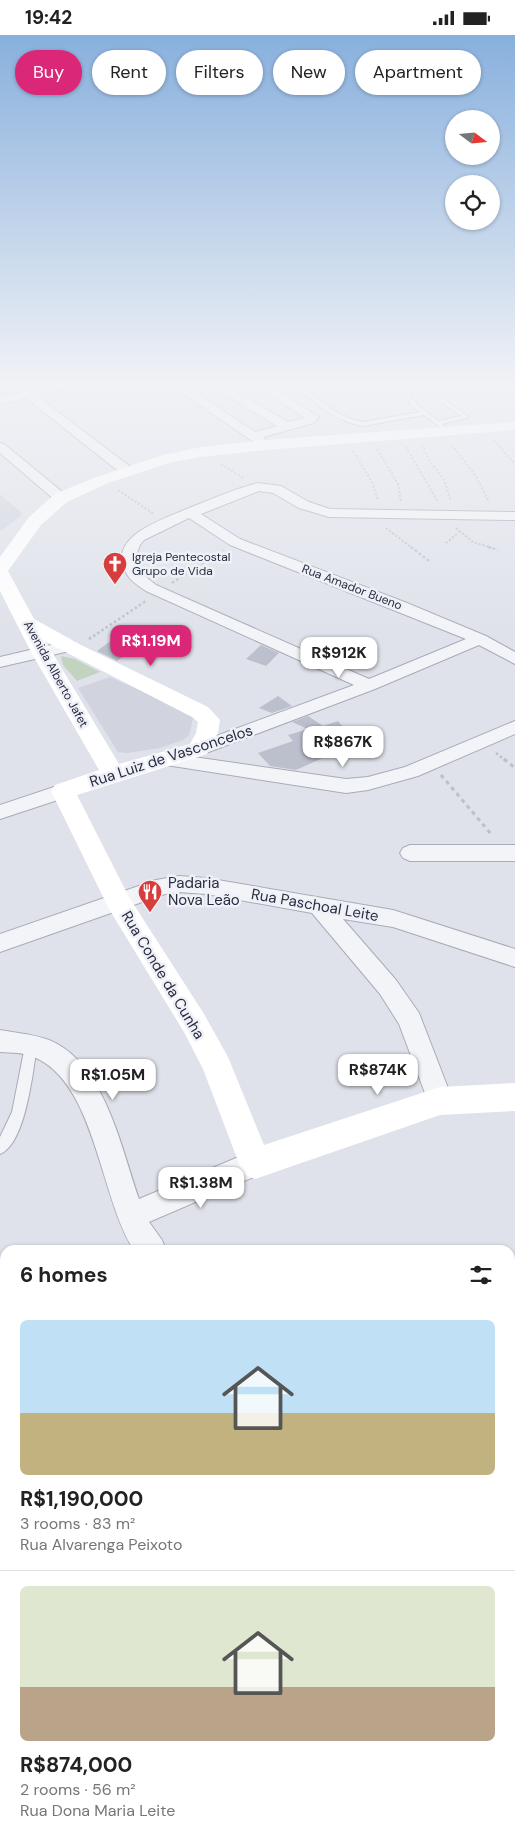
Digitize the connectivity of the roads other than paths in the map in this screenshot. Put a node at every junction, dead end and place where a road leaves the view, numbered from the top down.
1 (25, 468) edge
2 (123, 468) edge
3 (138, 468) edge
4 (127, 471) junction
5 (61, 498) junction
6 (190, 513) junction
7 (515, 516) edge
8 (0, 572) edge
9 (27, 623) junction
10 (480, 639) junction
11 (68, 646) junction
12 (41, 652) junction
13 (515, 659) edge
14 (0, 662) edge
15 (369, 685) junction
16 (209, 720) junction
17 (261, 726) junction
18 (515, 727) edge
19 (199, 749) junction
20 (166, 759) junction
21 (113, 774) junction
22 (63, 791) junction
23 (0, 811) edge
24 (410, 853) dead end
25 (511, 853) edge
26 (118, 902) junction
27 (319, 906) junction
28 (0, 943) edge
29 (515, 958) edge
30 (0, 1041) edge
31 (31, 1046) junction
32 (515, 1097) edge
33 (440, 1101) junction
34 (0, 1148) edge
35 (255, 1163) junction
36 (131, 1216) junction
37 (147, 1245) edge

1 - 5 street
2 - 4 street
3 - 4 street, Avenida Alberto Jafet
4 - 5 street, Avenida Alberto Jafet
5 - 8 street, Avenida Alberto Jafet
6 - 7 street
6 - 10 street, Rua Amador Bueno
6 - 15 street
8 - 9 street, Avenida Alberto Jafet
9 - 11 street
9 - 12 street, Avenida Alberto Jafet
10 - 13 street, Rua Amador Bueno
10 - 15 street, Rua Luiz de Vasconcelos
11 - 12 street
11 - 16 street
12 - 14 street
12 - 21 street, Avenida Alberto Jafet
15 - 17 street, Rua Luiz de Vasconcelos
16 - 17 street
16 - 19 street
17 - 19 street, Rua Luiz de Vasconcelos
18 - 20 street
19 - 20 street, Rua Luiz de Vasconcelos
20 - 21 street, Rua Luiz de Vasconcelos
21 - 22 street, Rua Luiz de Vasconcelos
22 - 23 street, Rua Luiz de Vasconcelos
22 - 26 street, Rua Conde da Cunha
24 - 25 street
26 - 27 street, Rua Paschoal Leite
26 - 28 street, Rua Paschoal Leite
26 - 35 street, Rua Conde da Cunha
27 - 29 street, Rua Paschoal Leite
27 - 33 street
30 - 31 street
31 - 34 lane
31 - 36 street
32 - 33 street
33 - 35 street
35 - 36 street
36 - 37 street

